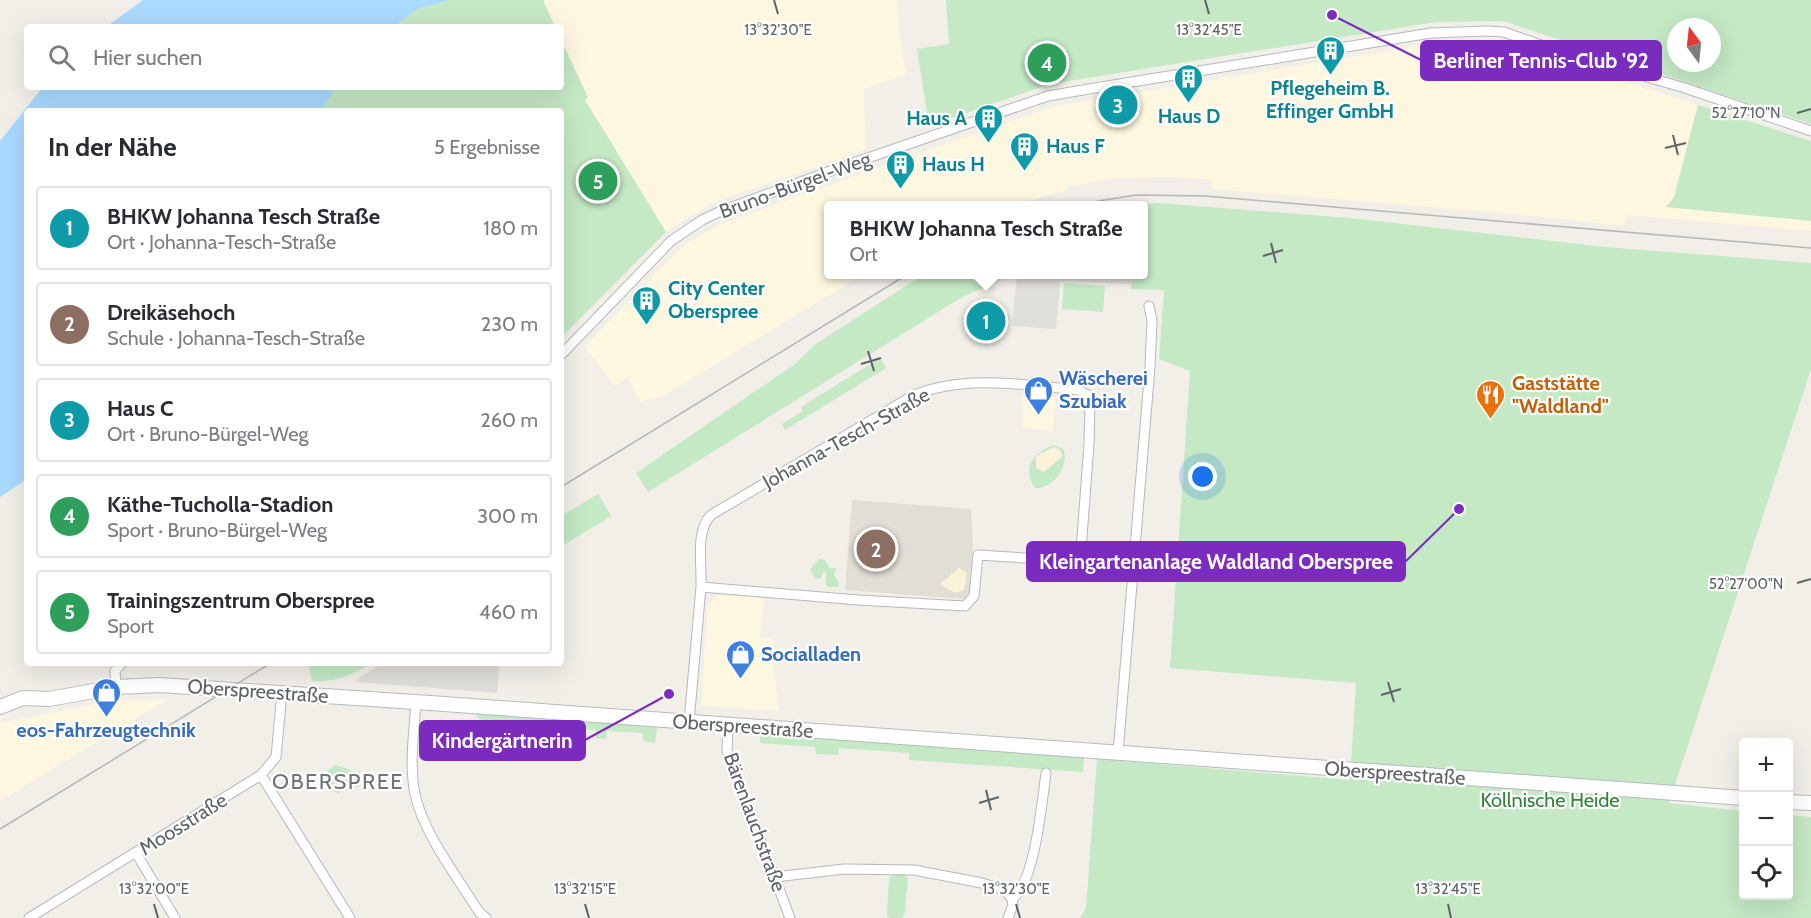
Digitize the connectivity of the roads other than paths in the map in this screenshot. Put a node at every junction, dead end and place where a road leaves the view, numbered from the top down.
1 (1811, 131) edge
2 (1149, 306) dead end
3 (564, 353) edge
4 (700, 587) junction
5 (119, 666) edge
6 (116, 687) junction
7 (282, 692) junction
8 (416, 702) junction
9 (0, 708) edge
10 (689, 722) junction
11 (728, 725) junction
12 (1118, 753) junction
13 (1046, 773) dead end
14 (261, 775) junction
15 (1739, 798) edge
16 (1793, 802) edge
17 (1811, 803) edge
18 (136, 853) junction
19 (775, 877) junction
20 (1012, 898) junction
21 (29, 918) edge
22 (175, 918) edge
23 (350, 918) edge
24 (486, 918) edge
25 (790, 918) edge
26 (1008, 918) edge

1 - 3 street, Bruno-Bürgel-Weg
2 - 12 street
4 - 4 street, Johanna-Tesch-Straße
4 - 10 street, Johanna-Tesch-Straße
5 - 6 street
6 - 7 main road, Oberspreestraße
6 - 9 main road, Oberspreestraße
7 - 8 main road, Oberspreestraße
7 - 14 street, Moosstraße
8 - 10 main road, Oberspreestraße
8 - 24 street
10 - 11 main road, Oberspreestraße
11 - 12 main road, Oberspreestraße
11 - 19 street, Bärenlauchstraße
12 - 15 main road, Oberspreestraße
13 - 20 street
14 - 18 street, Moosstraße
14 - 23 street
16 - 17 main road
18 - 21 street, Moosstraße
18 - 22 street
19 - 20 street
19 - 25 street, Bärenlauchstraße
20 - 26 street

